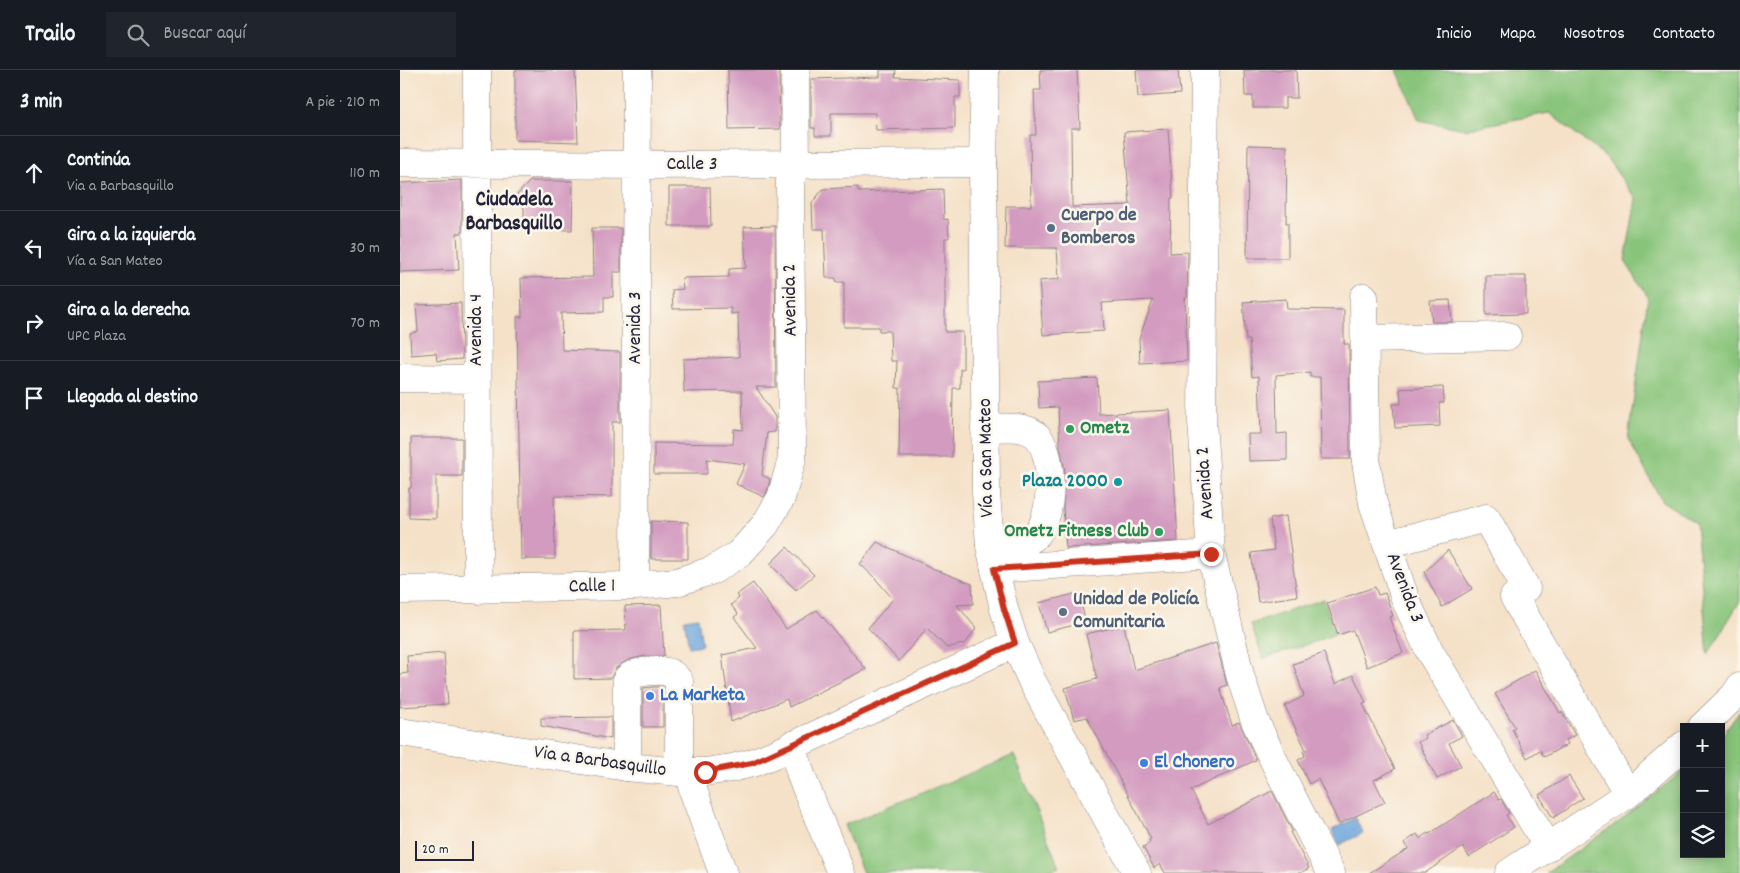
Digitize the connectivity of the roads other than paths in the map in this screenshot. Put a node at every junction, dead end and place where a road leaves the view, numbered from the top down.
1 (477, 70) edge
2 (637, 70) edge
3 (795, 70) edge
4 (985, 70) edge
5 (1205, 70) edge
6 (400, 163) edge
7 (983, 163) junction
8 (476, 164) junction
9 (637, 165) junction
10 (796, 165) junction
11 (1364, 297) dead end
12 (1507, 336) dead end
13 (1366, 340) junction
14 (400, 378) edge
15 (477, 379) junction
16 (985, 428) junction
17 (764, 524) joint
18 (1387, 544) junction
19 (1211, 554) junction
20 (992, 557) junction
21 (635, 586) junction
22 (400, 590) edge
23 (478, 590) junction
24 (1015, 643) junction
25 (1740, 687) edge
26 (1706, 723) edge
27 (400, 732) edge
28 (792, 745) junction
29 (1680, 748) edge
30 (627, 768) junction
31 (685, 773) junction
32 (1628, 794) junction
33 (1548, 847) junction
34 (723, 873) edge
35 (841, 873) edge
36 (1137, 873) edge
37 (1331, 873) edge
38 (1509, 873) edge

1 - 8 street, Avenida 4
2 - 9 street, Avenida 3
3 - 10 street, Avenida 2
4 - 7 street, Vía a San Mateo
5 - 19 street, Avenida 2
6 - 8 street, Calle 3
7 - 10 street, Calle 3
7 - 16 street, Vía a San Mateo
8 - 9 street, Calle 3
8 - 15 street, Avenida 4
9 - 10 street, Calle 3
9 - 21 street, Avenida 3
10 - 17 street, Avenida 2
11 - 13 street, Avenida 3
12 - 13 street
13 - 18 street, Avenida 3
14 - 15 street
15 - 23 street, Avenida 4
16 - 20 street, Vía a San Mateo
16 - 20 street
17 - 21 street, Calle 1
18 - 32 street
18 - 33 street, Avenida 3
19 - 20 street
19 - 37 street, Avenida 2
20 - 24 street, Vía a San Mateo
21 - 23 street, Calle 1
22 - 23 street, Calle 1
24 - 28 street, Via a Barbasquillo
24 - 36 street, Vía a San Mateo
25 - 26 street
27 - 30 street, Via a Barbasquillo
28 - 31 street, Via a Barbasquillo
28 - 35 street
29 - 32 street
30 - 31 street, Via a Barbasquillo
30 - 31 street
31 - 34 street
32 - 33 street
33 - 38 street

